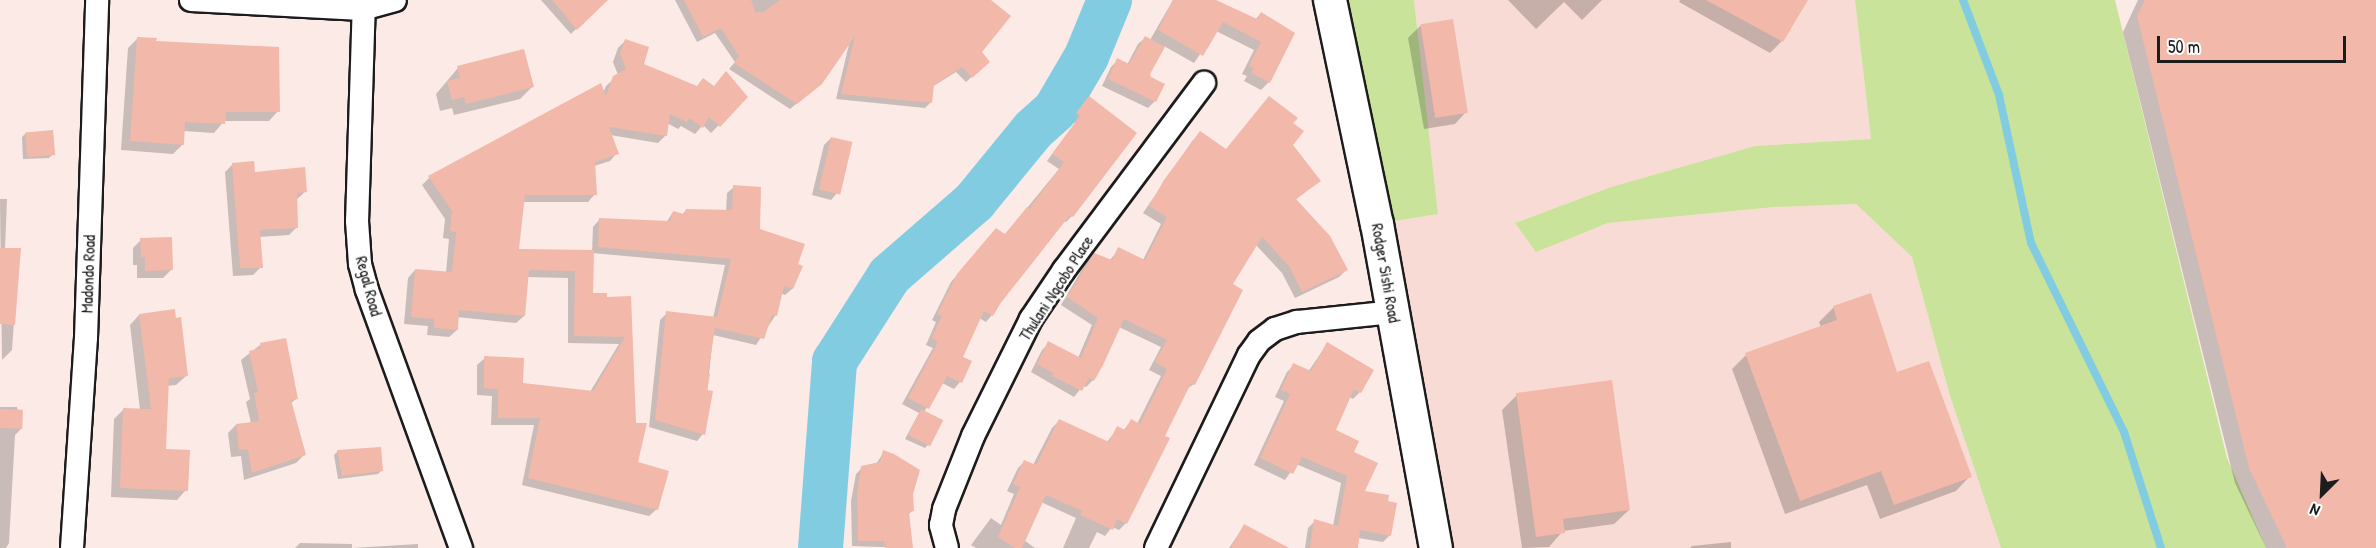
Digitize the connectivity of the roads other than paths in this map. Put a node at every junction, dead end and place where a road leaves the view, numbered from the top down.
1 (97, 0) edge
2 (191, 0) edge
3 (395, 0) edge
4 (1330, 0) edge
5 (363, 4) edge
6 (1204, 83) dead end
7 (1393, 312) junction
8 (72, 548) edge
9 (461, 548) edge
10 (947, 548) edge
11 (1156, 548) edge
12 (1436, 548) edge

1 - 8 street, Madondo Road
2 - 5 street
3 - 5 street
4 - 7 street, Rodger Sishi Road
5 - 9 street, Regal Road
6 - 10 street, Thulani Ngcobo Place
7 - 11 street
7 - 12 street, Rodger Sishi Road

